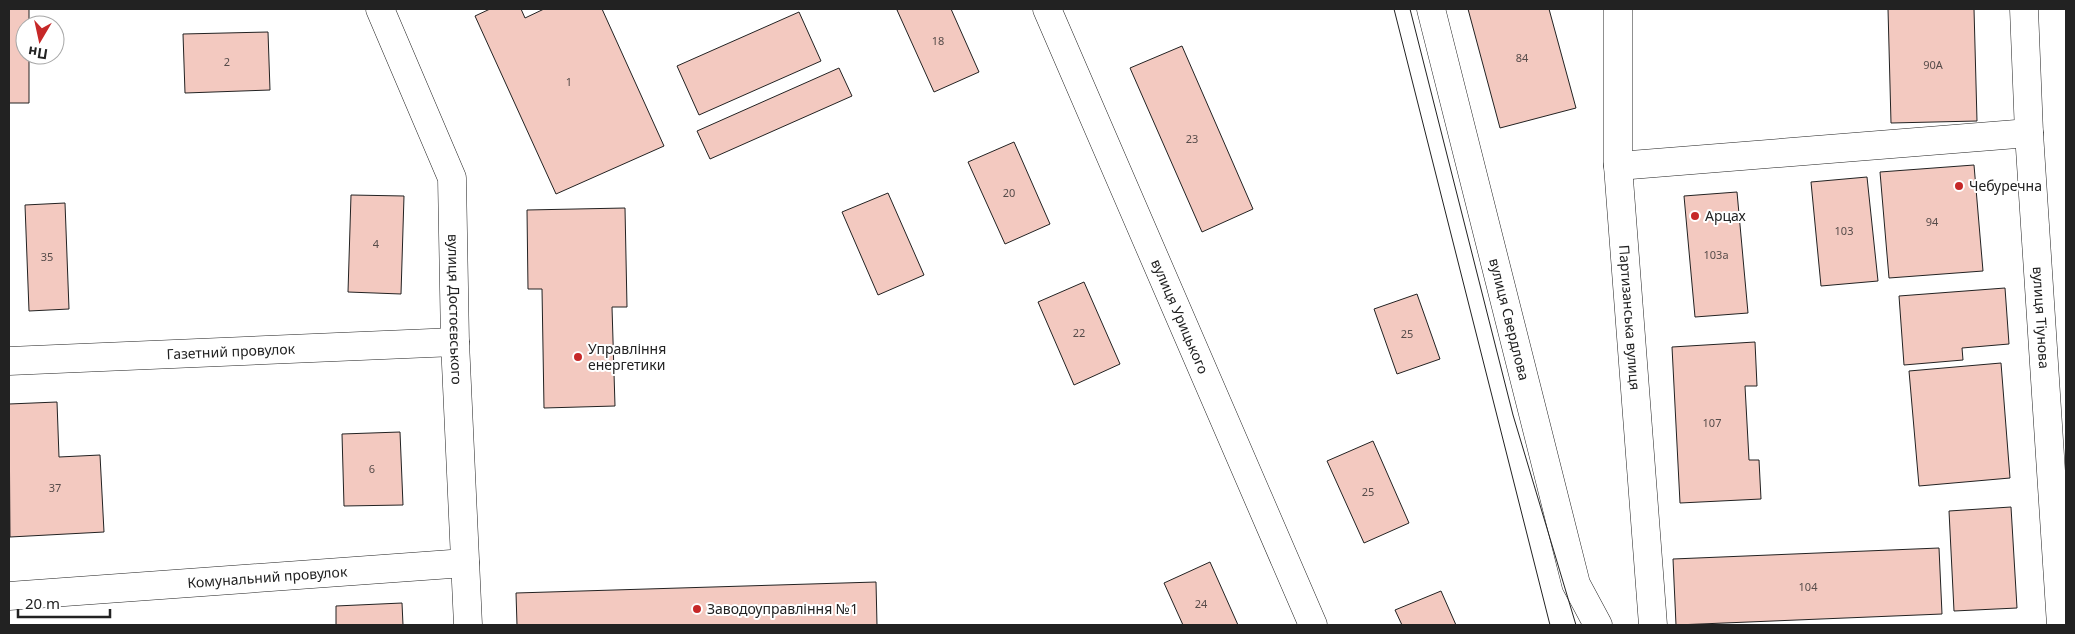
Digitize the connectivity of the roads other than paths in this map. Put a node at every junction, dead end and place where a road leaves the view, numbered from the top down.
1 (380, 9) edge
2 (1047, 9) edge
3 (1431, 9) edge
4 (1618, 9) edge
5 (2024, 9) edge
6 (2029, 133) junction
7 (1618, 166) junction
8 (455, 342) junction
9 (9, 360) edge
10 (465, 563) junction
11 (9, 596) edge
12 (468, 625) edge
13 (1313, 625) edge
14 (1598, 625) edge
15 (1653, 625) edge
16 (2060, 625) edge

1 - 8 street, вулиця Достоєвського
2 - 13 street, вулиця Урицького
3 - 14 street, вулиця Свердлова
4 - 7 street, Партизанська вулиця
5 - 6 street, вулиця Тіунова
6 - 7 street
6 - 16 street, вулиця Тіунова
7 - 15 street, Партизанська вулиця
8 - 9 street, Газетний провулок
8 - 10 street, вулиця Достоєвського
10 - 11 street, Комунальний провулок
10 - 12 street, вулиця Достоєвського

